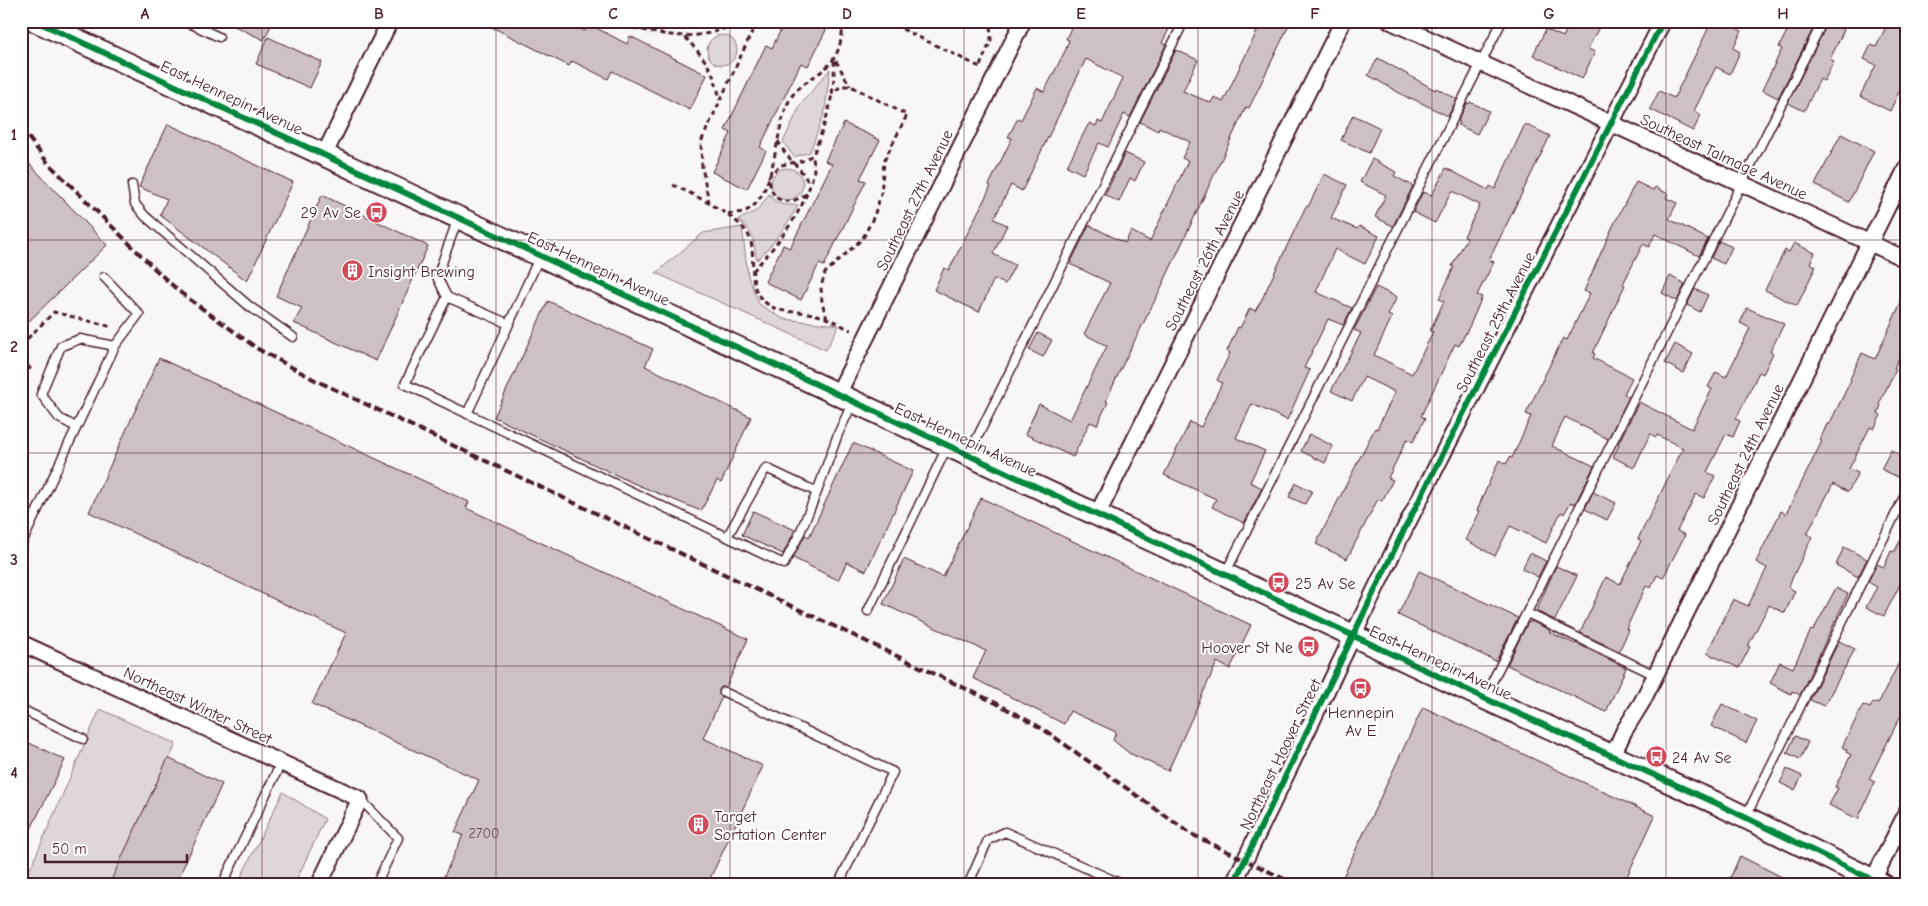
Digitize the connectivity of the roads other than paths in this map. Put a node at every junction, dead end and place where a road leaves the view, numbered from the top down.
1 (36, 21) edge
2 (185, 21) edge
3 (1023, 21) edge
4 (1184, 21) edge
5 (1343, 21) edge
6 (1390, 21) edge
7 (1502, 21) edge
8 (1663, 21) edge
9 (1823, 21) edge
10 (386, 23) edge
11 (219, 37) dead end
12 (1481, 63) junction
13 (1612, 124) junction
14 (324, 155) junction
15 (1907, 167) edge
16 (1742, 183) junction
17 (132, 185) dead end
18 (458, 218) junction
19 (1869, 242) junction
20 (540, 256) junction
21 (1907, 260) edge
22 (104, 277) dead end
23 (447, 297) junction
24 (509, 324) junction
25 (293, 337) dead end
26 (115, 346) junction
27 (846, 398) junction
28 (467, 414) junction
29 (76, 426) junction
30 (948, 445) junction
31 (968, 455) junction
32 (1907, 491) edge
33 (817, 492) junction
34 (1097, 515) junction
35 (728, 537) junction
36 (21, 546) edge
37 (1224, 574) junction
38 (868, 611) dead end
39 (1527, 613) junction
40 (1352, 636) junction
41 (21, 643) edge
42 (1655, 675) junction
43 (724, 692) dead end
44 (1484, 698) junction
45 (21, 710) edge
46 (83, 739) dead end
47 (1613, 755) junction
48 (281, 763) junction
49 (360, 799) junction
50 (1907, 812) edge
51 (1745, 818) junction
52 (1878, 882) edge
53 (377, 883) edge
54 (222, 885) edge
55 (319, 885) edge
56 (387, 885) edge
57 (838, 885) edge
58 (968, 885) edge
59 (1124, 885) edge
60 (1233, 885) edge

1 - 14 main road, East Hennepin Avenue
2 - 11 lane
3 - 27 street, Southeast 27th Avenue
4 - 31 lane
5 - 34 street, Southeast 26th Avenue
6 - 12 street, Southeast Talmage Avenue
7 - 12 lane
8 - 13 street, Southeast 25th Avenue
9 - 16 lane
10 - 14 street
12 - 13 street, Southeast Talmage Avenue
12 - 37 lane
13 - 16 street, Southeast Talmage Avenue
13 - 40 street, Southeast 25th Avenue
14 - 18 main road, East Hennepin Avenue
15 - 19 street, Southeast 24th Avenue
16 - 19 street, Southeast Talmage Avenue
16 - 39 lane
17 - 25 lane
18 - 20 main road, East Hennepin Avenue
18 - 23 lane
19 - 21 street, Southeast Talmage Avenue
19 - 42 street, Southeast 24th Avenue
20 - 24 lane
20 - 27 main road, East Hennepin Avenue
22 - 26 lane
23 - 24 lane
23 - 28 lane
24 - 28 lane
26 - 29 lane
26 - 29 lane
27 - 30 main road, East Hennepin Avenue
27 - 33 lane
28 - 35 lane
29 - 36 lane
30 - 31 main road, East Hennepin Avenue
30 - 38 lane
31 - 34 main road, East Hennepin Avenue
32 - 51 lane
33 - 35 lane
33 - 35 lane
34 - 37 main road, East Hennepin Avenue
37 - 40 main road, East Hennepin Avenue
39 - 42 lane
39 - 44 lane
40 - 44 main road, East Hennepin Avenue
40 - 60 street, Northeast Hoover Street
41 - 48 street, Northeast Winter Street
42 - 47 street, Southeast 24th Avenue
43 - 57 lane
44 - 47 main road, East Hennepin Avenue
45 - 46 lane
47 - 51 main road, East Hennepin Avenue
48 - 49 street, Northeast Winter Street
48 - 54 lane
49 - 53 lane
49 - 55 street
50 - 52 street
51 - 52 main road, East Hennepin Avenue
53 - 56 lane
58 - 59 lane

